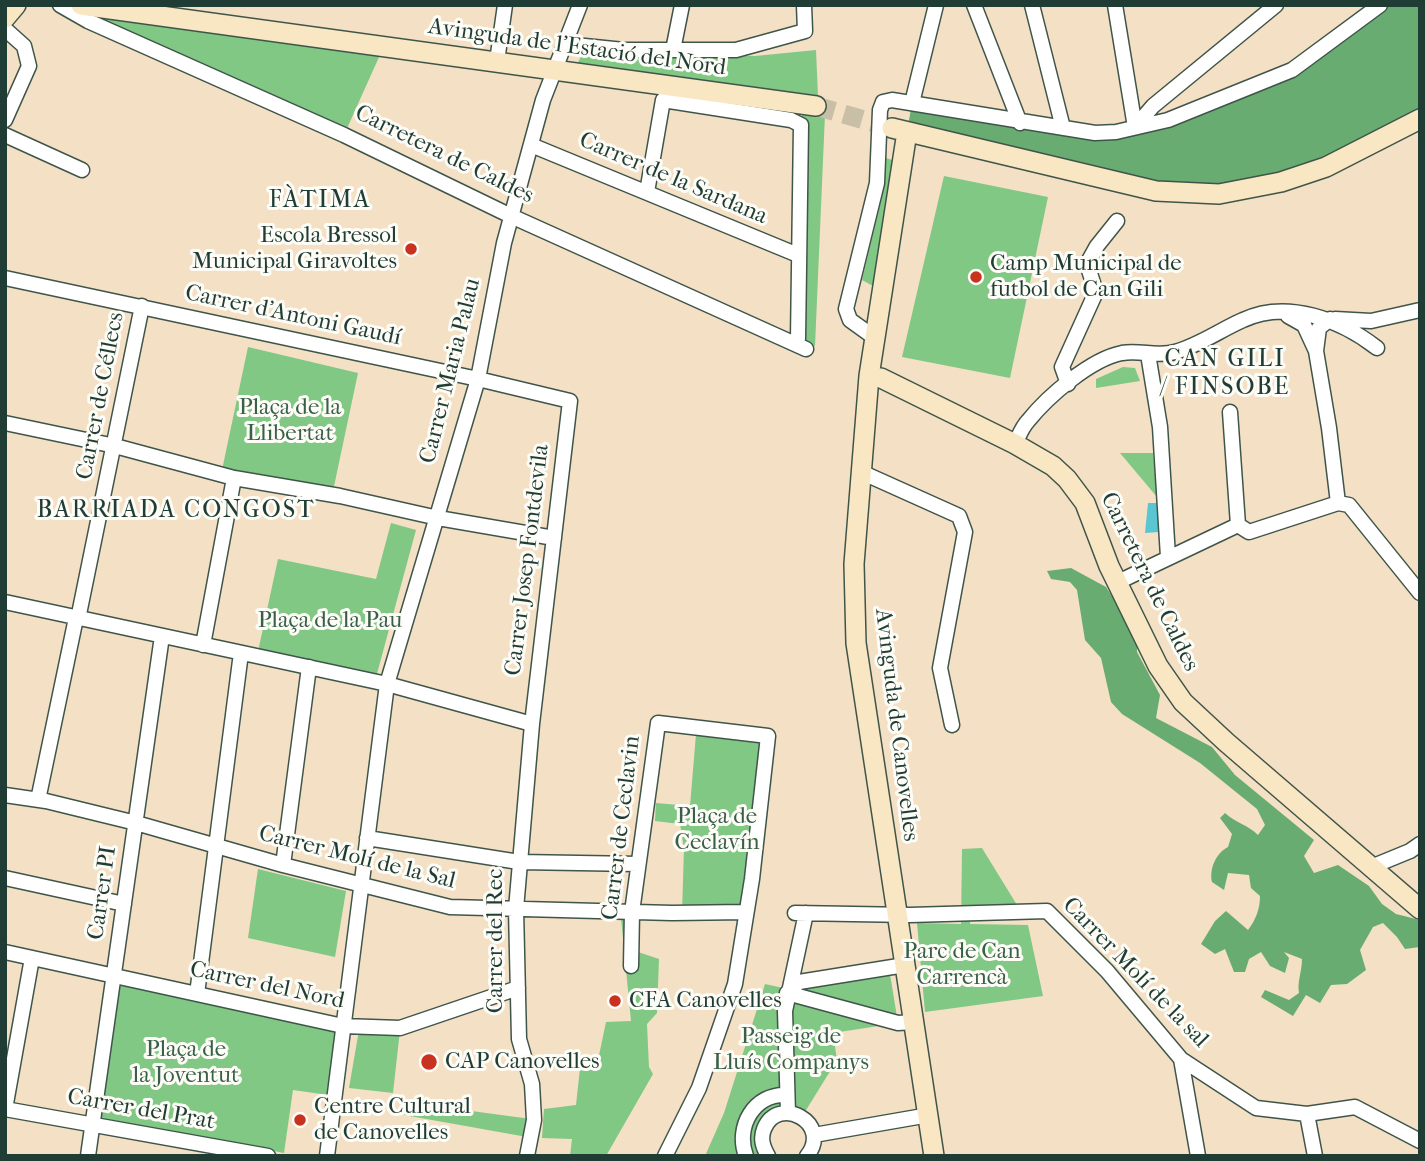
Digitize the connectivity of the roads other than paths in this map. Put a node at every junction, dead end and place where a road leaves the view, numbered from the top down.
1 (16, 5) edge
2 (60, 5) edge
3 (81, 5) edge
4 (505, 5) edge
5 (580, 5) edge
6 (682, 5) edge
7 (804, 5) edge
8 (936, 5) edge
9 (974, 5) edge
10 (1032, 5) edge
11 (1115, 5) edge
12 (1276, 5) edge
13 (1380, 5) edge
14 (5, 18) edge
15 (5, 29) edge
16 (565, 44) junction
17 (673, 50) junction
18 (497, 61) junction
19 (555, 68) junction
20 (912, 103) junction
21 (816, 106) tunnel mouth
22 (1420, 119) edge
23 (5, 120) edge
24 (1020, 123) junction
25 (1135, 127) junction
26 (1063, 128) junction
27 (5, 135) edge
28 (531, 145) junction
29 (82, 170) dead end
30 (647, 192) junction
31 (511, 216) junction
32 (1117, 221) dead end
33 (798, 255) junction
34 (5, 278) edge
35 (142, 306) junction
36 (1420, 310) edge
37 (1281, 311) junction
38 (1330, 319) junction
39 (1371, 321) junction
40 (875, 338) junction
41 (1316, 351) junction
42 (1149, 354) junction
43 (869, 376) junction
44 (478, 379) junction
45 (1068, 384) junction
46 (570, 401) joint
47 (1230, 412) dead end
48 (5, 423) edge
49 (1015, 444) junction
50 (115, 446) junction
51 (861, 472) junction
52 (234, 478) junction
53 (1344, 504) junction
54 (438, 519) junction
55 (1238, 525) junction
56 (554, 538) junction
57 (1168, 557) junction
58 (1118, 582) junction
59 (1420, 593) edge
60 (5, 601) edge
61 (77, 619) junction
62 (162, 636) junction
63 (204, 645) junction
64 (241, 653) junction
65 (309, 667) junction
66 (387, 684) junction
67 (532, 724) junction
68 (953, 725) dead end
69 (5, 795) edge
70 (38, 800) junction
71 (136, 823) junction
72 (367, 838) junction
73 (1420, 844) edge
74 (217, 845) junction
75 (519, 862) junction
76 (638, 864) junction
77 (283, 865) junction
78 (1371, 867) junction
79 (5, 878) edge
80 (360, 885) junction
81 (124, 904) junction
82 (516, 909) junction
83 (1420, 909) edge
84 (632, 912) junction
85 (746, 912) junction
86 (897, 915) junction
87 (5, 952) edge
88 (32, 958) junction
89 (905, 965) junction
90 (631, 966) dead end
91 (114, 976) junction
92 (518, 988) junction
93 (788, 993) junction
94 (197, 994) junction
95 (914, 1022) junction
96 (343, 1026) junction
97 (1181, 1059) junction
98 (787, 1095) junction
99 (5, 1109) edge
100 (788, 1113) junction
101 (1307, 1114) junction
102 (929, 1115) junction
103 (93, 1124) junction
104 (814, 1135) junction
105 (180, 1140) junction
106 (1420, 1141) edge
107 (250, 1154) edge
108 (88, 1156) edge
109 (177, 1156) edge
110 (268, 1156) edge
111 (327, 1156) edge
112 (527, 1156) edge
113 (665, 1156) edge
114 (746, 1156) edge
115 (768, 1156) edge
116 (807, 1156) edge
117 (934, 1156) edge
118 (1198, 1156) edge
119 (1315, 1156) edge

1 - 14 street
2 - 31 street, Carretera de Caldes
3 - 18 street, Avinguda de l'Estació del Nord
4 - 18 street
5 - 16 street, Carrer Maria Palau
6 - 17 street
7 - 17 street
8 - 20 street
9 - 24 street
10 - 26 street
11 - 25 street
12 - 25 street
13 - 25 street
15 - 23 street
16 - 17 street
16 - 19 street, Carrer Maria Palau
18 - 19 street, Avinguda de l'Estació del Nord
19 - 21 street, Avinguda de l'Estació del Nord
19 - 28 street, Carrer Maria Palau
20 - 24 street
20 - 40 street
22 - 40 street, Avinguda de Canovelles
24 - 26 street
25 - 26 street
27 - 29 street
28 - 30 street, Carrer de la Sardana
28 - 31 street, Carrer Maria Palau
30 - 33 street, Carrer de la Sardana
30 - 33 street
31 - 33 street, Carretera de Caldes
31 - 44 street, Carrer Maria Palau
32 - 45 street
34 - 35 street, Carrer d'Antoni Gaudí
35 - 44 street, Carrer d'Antoni Gaudí
35 - 50 street, Carrer de Céllecs
36 - 39 street
37 - 38 street
37 - 41 street
37 - 42 street
38 - 39 street
38 - 39 street
38 - 41 street
40 - 43 street, Avinguda de Canovelles
41 - 53 street
42 - 45 street
42 - 57 street
43 - 49 street, Carretera de Caldes
43 - 51 street, Avinguda de Canovelles
44 - 46 street, Carrer d'Antoni Gaudí
44 - 54 street, Carrer Maria Palau
45 - 49 street
46 - 56 street, Carrer Josep Fontdevila
47 - 55 street
48 - 50 street
49 - 58 street, Carretera de Caldes
50 - 52 street
50 - 61 street, Carrer de Céllecs
51 - 68 street
51 - 86 street, Avinguda de Canovelles
52 - 54 street
52 - 63 street
53 - 55 street
53 - 59 street
54 - 56 street
54 - 66 street, Carrer Maria Palau
55 - 57 street
56 - 67 street, Carrer Josep Fontdevila
57 - 58 street
58 - 78 street, Carretera de Caldes
60 - 61 street
61 - 62 street
61 - 70 street, Carrer de Céllecs
62 - 63 street
62 - 71 street, Carrer PI
63 - 64 street
64 - 65 street
64 - 74 street
65 - 66 street
65 - 77 street
66 - 67 street
66 - 72 street, Carrer Maria Palau
67 - 75 street, Carrer del Rec
69 - 70 street, Carrer Molí de la Sal
70 - 71 street, Carrer Molí de la Sal
71 - 74 street, Carrer Molí de la Sal
71 - 81 street, Carrer PI
72 - 75 street
72 - 80 street, Carrer Maria Palau
73 - 78 street
74 - 77 street, Carrer Molí de la Sal
74 - 94 street
75 - 76 street
75 - 82 street, Carrer del Rec
76 - 84 street, Carrer de Ceclavin
76 - 85 street, Carrer de Ceclavin
77 - 80 street, Carrer Molí de la Sal
78 - 83 street, Carretera de Caldes
79 - 81 street
80 - 82 street, Carrer Molí de la Sal
80 - 96 street, Carrer Maria Palau
81 - 91 street, Carrer PI
82 - 84 street, Carrer Molí de la Sal
82 - 92 street, Carrer del Rec
84 - 85 street, Carrer Molí de la Sal
84 - 90 street, Carrer de Ceclavin
85 - 113 street
86 - 89 street, Avinguda de Canovelles
86 - 93 street, Carrer Molí de la sal
86 - 97 street, Carrer Molí de la sal
87 - 88 street, Carrer del Nord
88 - 91 street, Carrer del Nord
88 - 99 street
89 - 93 street
89 - 95 street, Avinguda de Canovelles
91 - 94 street, Carrer del Nord
91 - 103 street, Carrer PI
92 - 96 street, Carrer del Nord
92 - 112 street, Carrer del Rec
93 - 95 street
93 - 98 street
94 - 96 street, Carrer del Nord
95 - 102 street, Avinguda de Canovelles
96 - 111 street, Carrer Maria Palau
97 - 101 street, Carrer Molí de la sal
97 - 118 street
98 - 100 street
98 - 114 street
99 - 103 street, Carrer del Prat
100 - 104 street
100 - 115 street
101 - 106 street, Carrer Molí de la sal
101 - 119 street
102 - 104 street
102 - 117 street, Avinguda de Canovelles
103 - 105 street, Carrer del Prat
103 - 108 street, Carrer PI
104 - 116 street
105 - 107 street, Carrer del Prat
105 - 109 street
107 - 110 street, Carrer del Prat

